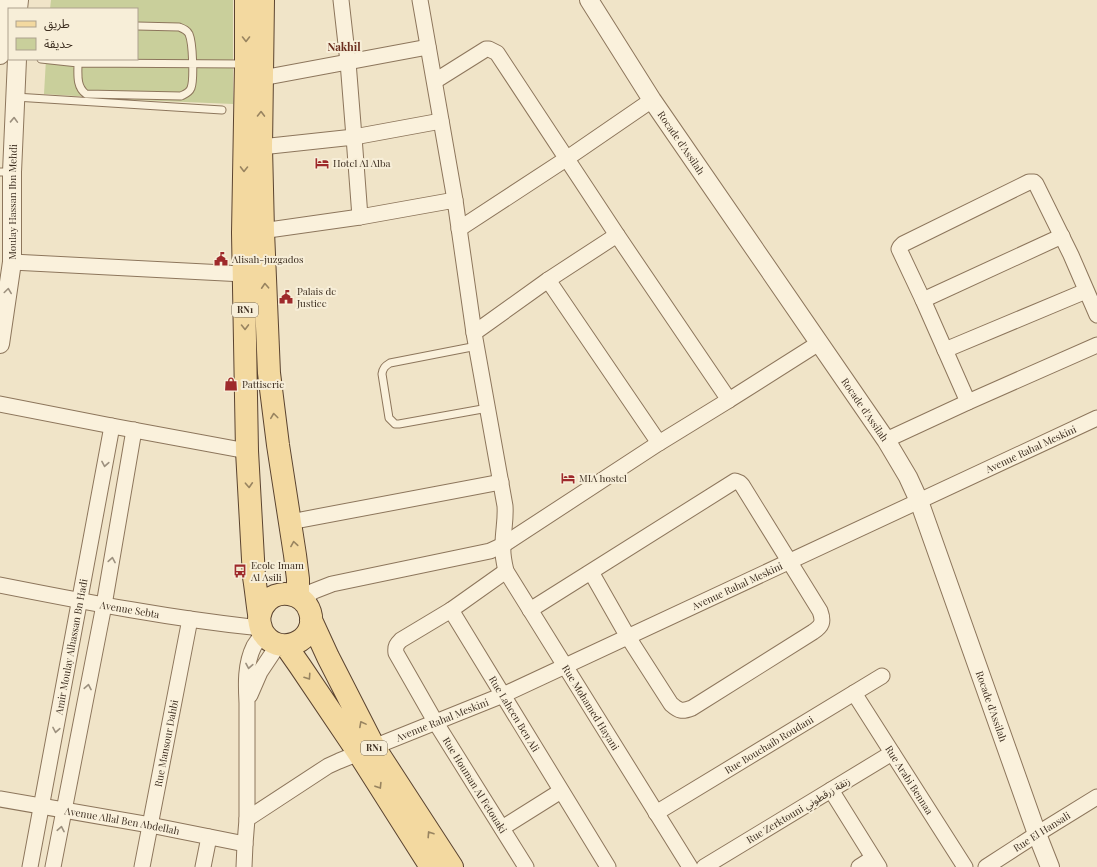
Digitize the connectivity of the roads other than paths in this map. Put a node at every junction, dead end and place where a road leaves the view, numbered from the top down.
1 (3, 0) edge
2 (246, 0) edge
3 (263, 0) edge
4 (341, 0) edge
5 (420, 0) edge
6 (589, 0) edge
7 (138, 26) edge
8 (428, 47) junction
9 (0, 55) edge
10 (17, 60) edge
11 (51, 60) edge
12 (348, 62) junction
13 (78, 63) junction
14 (193, 64) junction
15 (246, 64) junction
16 (262, 78) junction
17 (434, 81) junction
18 (14, 97) junction
19 (652, 100) junction
20 (222, 110) dead end
21 (441, 120) junction
22 (354, 137) junction
23 (261, 147) junction
24 (566, 159) junction
25 (6, 172) edge
26 (455, 200) junction
27 (360, 217) junction
28 (459, 229) junction
29 (253, 232) junction
30 (617, 235) junction
31 (1062, 236) junction
32 (12, 262) junction
33 (244, 274) junction
34 (548, 280) junction
35 (1086, 291) junction
36 (923, 300) junction
37 (1097, 315) edge
38 (476, 339) junction
39 (819, 343) junction
40 (0, 344) edge
41 (1097, 345) edge
42 (945, 350) junction
43 (729, 400) junction
44 (968, 402) junction
45 (0, 404) edge
46 (488, 408) junction
47 (1095, 418) edge
48 (112, 426) junction
49 (134, 430) junction
50 (886, 440) junction
51 (659, 443) junction
52 (247, 451) junction
53 (501, 482) junction
54 (919, 501) junction
55 (290, 522) junction
56 (503, 545) junction
57 (789, 561) junction
58 (506, 571) junction
59 (591, 572) junction
60 (0, 585) edge
61 (300, 598) junction
62 (80, 601) junction
63 (104, 605) junction
64 (450, 610) junction
65 (530, 610) junction
66 (190, 619) junction
67 (312, 620) junction
68 (269, 634) junction
69 (628, 637) junction
70 (566, 666) junction
71 (882, 676) dead end
72 (854, 693) junction
73 (503, 695) junction
74 (436, 723) junction
75 (366, 750) junction
76 (892, 753) junction
77 (832, 790) junction
78 (561, 791) junction
79 (1097, 797) edge
80 (0, 799) edge
81 (42, 806) junction
82 (64, 811) junction
83 (656, 813) junction
84 (247, 819) junction
85 (150, 825) junction
86 (502, 828) junction
87 (1037, 834) junction
88 (209, 837) junction
89 (244, 844) junction
90 (876, 863) edge
91 (30, 867) edge
92 (53, 867) edge
93 (142, 867) edge
94 (203, 867) edge
95 (244, 867) edge
96 (431, 867) edge
97 (452, 867) edge
98 (526, 867) edge
99 (608, 867) edge
100 (690, 867) edge
101 (704, 867) edge
102 (859, 867) edge
103 (965, 867) edge
104 (986, 867) edge
105 (1050, 867) edge

1 - 9 street
2 -> 15 main road, RN1
3 - 16 main road, RN1
4 - 12 street
5 - 8 street, Rue Mohamed Hayani
6 - 19 street, Rocade d'Assilah
7 - 14 lane
8 - 12 street
8 - 17 street, Rue Mohamed Hayani
10 - 18 street, Moulay Hassan Ibn Mehdi
11 - 13 lane
12 - 16 street
12 - 22 street
13 - 14 lane
13 - 14 lane
14 - 15 lane
15 -> 29 main road, RN1
23 -> 16 main road, RN1
17 - 21 street, Rue Mohamed Hayani
17 - 24 street
18 - 20 lane
25 -> 18 street, Moulay Hassan Ibn Mehdi
19 - 24 street
19 - 39 street, Rocade d'Assilah
21 - 22 street
21 - 26 street, Rue Mohamed Hayani
22 - 23 street
22 - 27 street
23 - 29 main road, RN1
24 - 28 street
24 - 30 street
25 - 32 street, Moulay Hassan Ibn Mehdi
26 - 27 street
26 - 28 street, Rue Mohamed Hayani
27 - 29 street
28 - 38 street, Rue Mohamed Hayani
29 - 33 main road, RN1
55 -> 29 main road, RN1
30 - 34 street
30 - 43 street
31 - 35 street
31 - 36 street
31 - 36 street
32 - 33 street
40 -> 32 street, Moulay Hassan Ibn Mehdi
33 -> 52 main road, RN1
34 - 38 street
34 - 51 street
35 - 37 street
35 - 42 street
36 - 42 street
38 - 46 street, Rue Mohamed Hayani
38 - 46 lane
39 - 43 street
39 - 50 street, Rocade d'Assilah
41 - 44 street
42 - 44 street
43 - 51 street
44 - 50 street
45 - 48 street
46 - 53 street, Rue Mohamed Hayani
47 - 54 street, Avenue Rahal Meskini
48 - 49 street
48 -> 62 street, Amir Moulay Alhassan Bn Hadi
49 - 52 street
63 -> 49 street
50 - 54 street, Rocade d'Assilah
51 - 56 street
52 -> 68 main road, RN1
53 - 55 street
53 - 56 street, Rue Mohamed Hayani
54 - 57 street, Avenue Rahal Meskini
54 - 87 street, Rocade d'Assilah
61 -> 55 main road, RN1
56 - 58 street, Rue Mohamed Hayani
56 - 61 street
57 - 59 street
57 - 69 street, Avenue Rahal Meskini
57 - 69 street
58 - 64 street
58 - 65 street, Rue Mohamed Hayani
59 - 65 street
59 - 69 street
60 - 62 street, Avenue Sebta
61 - 67 main road, RN1
61 - 68 main road
62 - 63 street, Avenue Sebta
62 -> 81 street, Amir Moulay Alhassan Bn Hadi
63 - 66 street, Avenue Sebta
82 -> 63 street
64 - 73 street, Rue Lahcen Ben Ali
64 - 74 street, Rue Houman Al Fetouaki
65 - 70 street, Rue Mohamed Hayani
66 - 68 street, Avenue Sebta
66 - 85 street, Rue Mansour Dahbi
67 - 68 main road
75 -> 67 main road, RN1
68 -> 75 main road, RN1
68 - 84 street
69 - 70 street, Avenue Rahal Meskini
70 - 73 street, Avenue Rahal Meskini
70 - 83 street, Rue Mohamed Hayani
71 - 72 street, Rue Bouchaib Roudani
72 - 76 street, Rue Arabi Bennaa
72 - 83 street, Rue Bouchaib Roudani
73 - 74 street, Avenue Rahal Meskini
73 - 78 street, Rue Lahcen Ben Ali
74 - 75 street, Avenue Rahal Meskini
74 - 86 street, Rue Houman Al Fetouaki
75 - 84 street, Avenue Rahal Meskini
75 -> 96 main road, RN1
97 -> 75 main road, RN1
76 - 77 street, Rue Zerktouni زنقة زرقطوني
76 - 103 street, Rue Arabi Bennaa
77 - 90 street
77 - 101 street, Rue Zerktouni زنقة زرقطوني
78 - 86 street
78 - 99 street, Rue Lahcen Ben Ali
79 - 87 street, Rue El Hansali
80 - 81 street, Avenue Allal Ben Abdellah
81 - 82 street, Avenue Allal Ben Abdellah
81 - 91 street, Amir Moulay Alhassan Bn Hadi
82 - 85 street, Avenue Allal Ben Abdellah
92 -> 82 street
83 - 100 street, Rue Mohamed Hayani
84 - 89 street
85 - 88 street, Avenue Allal Ben Abdellah
85 - 93 street, Rue Mansour Dahbi
86 - 98 street, Rue Houman Al Fetouaki
87 - 104 street, Rue El Hansali
87 - 105 street, Rocade d'Assilah
88 - 89 street, Avenue Allal Ben Abdellah
88 - 94 street
89 - 95 street
90 - 102 street

